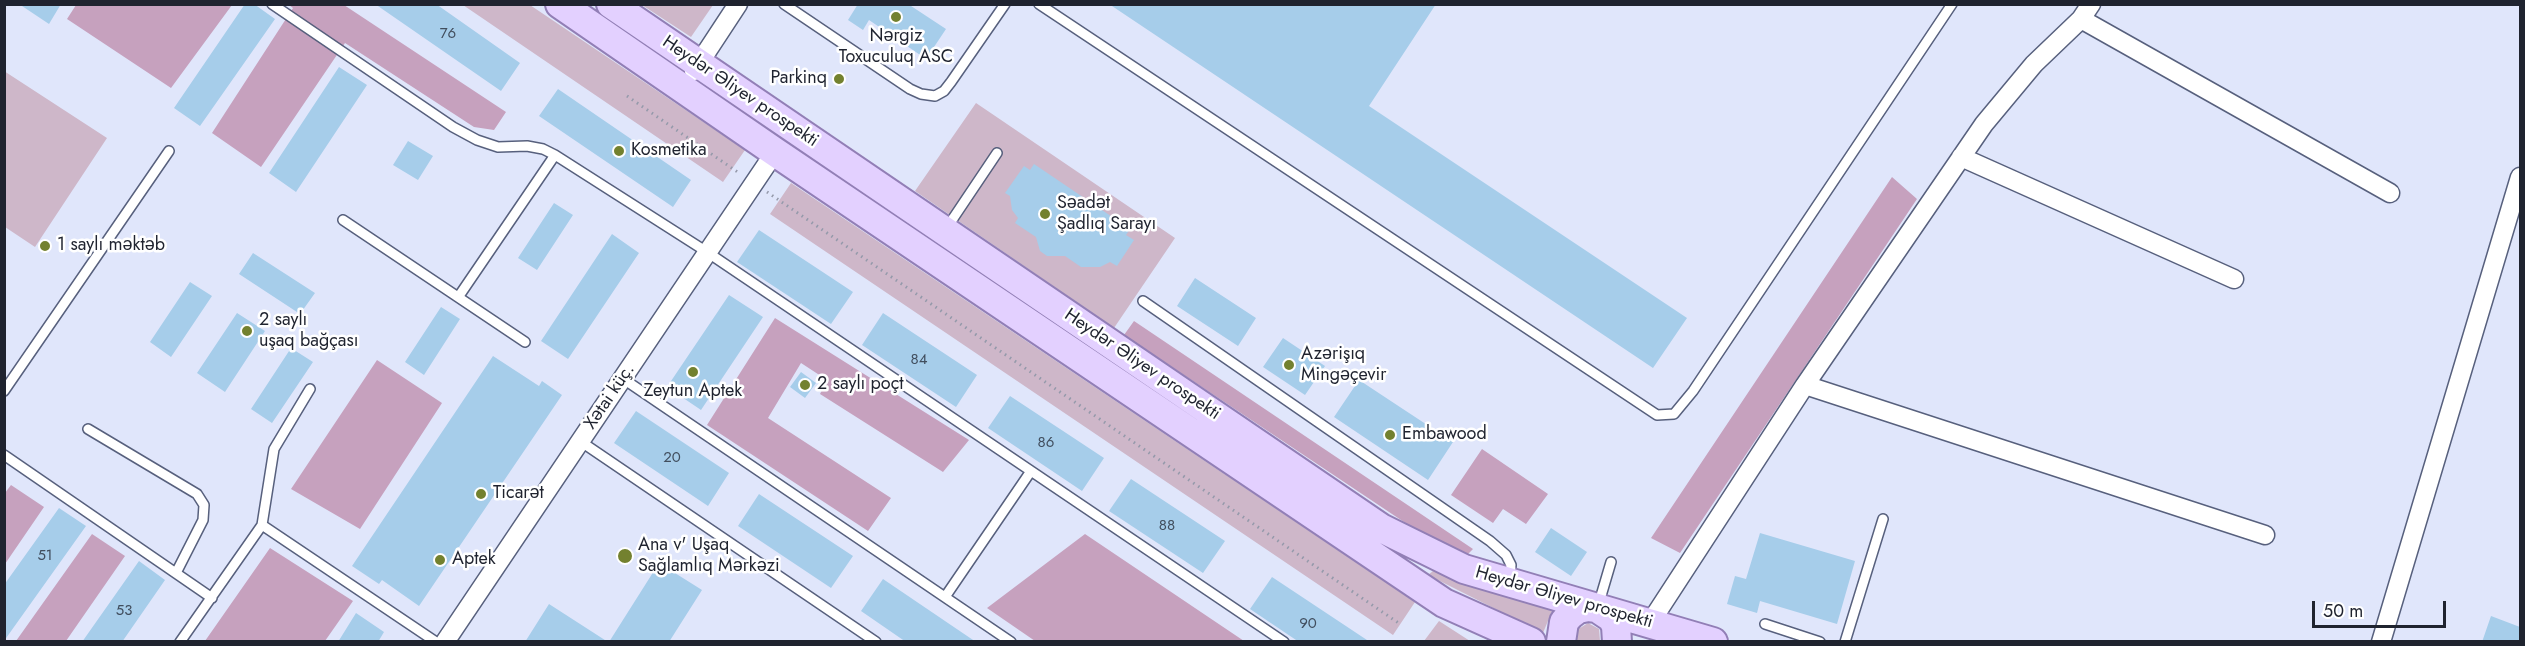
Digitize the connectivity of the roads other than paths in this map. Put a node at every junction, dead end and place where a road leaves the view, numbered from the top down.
1 (272, 4) edge
2 (560, 4) edge
3 (611, 4) edge
4 (738, 4) edge
5 (784, 4) edge
6 (1005, 4) edge
7 (1039, 4) edge
8 (1952, 4) edge
9 (2086, 12) edge
10 (699, 64) junction
11 (682, 87) junction
12 (169, 151) dead end
13 (775, 152) junction
14 (997, 153) dead end
15 (555, 155) junction
16 (1961, 157) junction
17 (2520, 177) edge
18 (2390, 193) dead end
19 (343, 220) dead end
20 (945, 231) junction
21 (707, 252) junction
22 (2234, 279) dead end
23 (459, 296) junction
24 (1143, 301) dead end
25 (525, 342) dead end
26 (622, 378) junction
27 (1805, 385) junction
28 (310, 389) dead end
29 (4, 391) edge
30 (88, 429) dead end
31 (580, 441) junction
32 (4, 454) edge
33 (1031, 471) junction
34 (1883, 519) dead end
35 (262, 525) junction
36 (2265, 535) dead end
37 (1611, 561) dead end
38 (176, 573) junction
39 (1509, 584) junction
40 (945, 597) junction
41 (212, 598) junction
42 (1597, 608) junction
43 (1650, 623) junction
44 (1765, 624) dead end
45 (180, 642) edge
46 (436, 642) edge
47 (445, 642) edge
48 (876, 642) edge
49 (1011, 642) edge
50 (1284, 642) edge
51 (1531, 642) edge
52 (1561, 642) edge
53 (1617, 642) edge
54 (1713, 642) edge
55 (1820, 642) edge
56 (1845, 642) edge
57 (2381, 642) edge

1 - 15 lane
2 - 11 main road, Heydər Əliyev prospekti
3 - 10 main road, Heydər Əliyev prospekti
4 - 10 street
5 - 6 lane
7 - 8 lane
9 - 16 street
9 - 18 street
10 - 11 street
10 - 20 main road, Heydər Əliyev prospekti
11 - 13 main road, Heydər Əliyev prospekti
12 - 29 lane
13 - 21 street, Xətai küç.
13 - 51 main road, Heydər Əliyev prospekti
14 - 20 lane
15 - 21 lane
15 - 23 lane
16 - 22 street
16 - 27 street
17 - 57 street
19 - 23 lane
20 - 39 main road, Heydər Əliyev prospekti
21 - 26 street, Xətai küç.
21 - 33 lane
23 - 25 lane
24 - 39 lane
26 - 31 street, Xətai küç.
26 - 40 lane
27 - 36 street
27 - 43 street
28 - 35 lane
30 - 38 lane
31 - 47 street, Xətai küç.
31 - 48 lane
32 - 38 lane
33 - 40 lane
33 - 50 lane
34 - 56 lane
35 - 41 lane
35 - 46 lane
37 - 42 lane
38 - 41 lane
39 - 42 main road, Heydər Əliyev prospekti
40 - 49 lane
41 - 45 lane
42 - 43 main road, Heydər Əliyev prospekti
42 - 52 main road
42 - 53 main road
43 - 54 main road, Heydər Əliyev prospekti
44 - 55 lane

